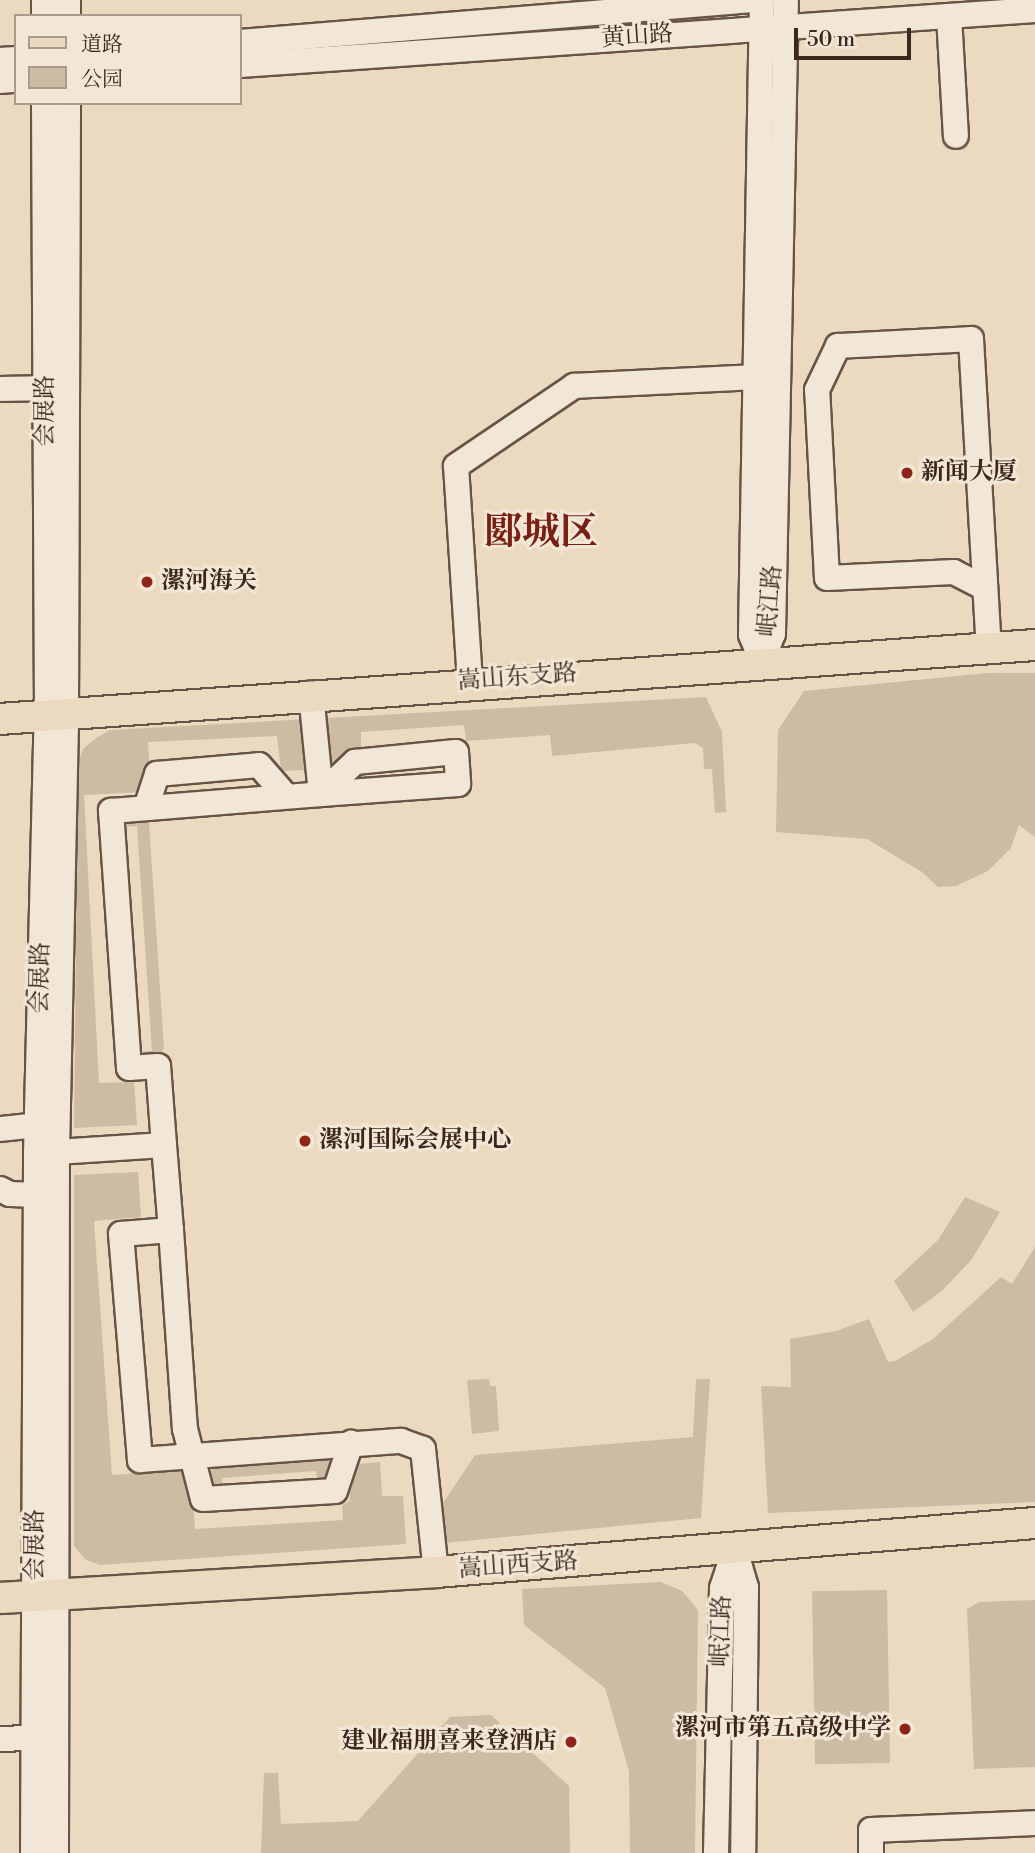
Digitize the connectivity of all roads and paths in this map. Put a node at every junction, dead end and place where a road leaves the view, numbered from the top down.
1 (753, 0) edge
2 (762, 0) edge
3 (786, 0) edge
4 (1035, 10) edge
5 (949, 16) junction
6 (775, 27) junction
7 (242, 42) edge
8 (242, 65) edge
9 (44, 105) edge
10 (68, 105) edge
11 (956, 136) dead end
12 (756, 377) junction
13 (56, 388) junction
14 (0, 389) edge
15 (985, 588) junction
16 (1035, 645) edge
17 (989, 647) junction
18 (762, 662) junction
19 (470, 682) junction
20 (311, 693) junction
21 (56, 714) junction
22 (0, 719) edge
23 (321, 794) junction
24 (286, 796) junction
25 (146, 808) junction
26 (37, 1125) junction
27 (0, 1129) edge
28 (164, 1145) junction
29 (46, 1153) junction
30 (0, 1189) edge
31 (37, 1195) junction
32 (171, 1230) junction
33 (351, 1443) junction
34 (194, 1457) junction
35 (1035, 1523) edge
36 (735, 1549) junction
37 (436, 1572) junction
38 (45, 1595) junction
39 (0, 1598) edge
40 (34, 1738) junction
41 (0, 1739) edge
42 (1035, 1824) edge
43 (33, 1853) edge
44 (56, 1853) edge
45 (716, 1853) edge
46 (743, 1853) edge
47 (871, 1853) edge

1 - 7 street, 黄山路
2 - 6 street, 岷江路
3 - 6 street, 岷江路
4 - 5 street, 黄山路
5 - 6 street, 黄山路
5 - 11 street
6 - 8 street, 黄山路
6 - 12 street, 岷江路
6 - 18 street, 岷江路
9 - 13 street, 会展路
10 - 13 street, 会展路
12 - 18 street, 岷江路
12 - 19 street
13 - 14 street
13 - 21 street, 会展路
15 - 15 street
15 - 17 street
16 - 17 main road, 嵩山东支路
17 - 18 main road, 嵩山东支路
18 - 19 main road, 嵩山东支路
19 - 20 main road, 嵩山东支路
20 - 21 main road, 嵩山东支路
20 - 23 street
21 - 22 main road, 嵩山东支路
21 - 26 street, 会展路
21 - 29 street, 会展路
23 - 23 street
23 - 24 street
24 - 25 street
24 - 25 street
25 - 28 street
26 - 27 street
26 - 29 street, 会展路
28 - 29 street
28 - 32 street
29 - 31 street, 会展路
29 - 38 street, 会展路
30 - 31 street
31 - 38 street, 会展路
32 - 34 street
32 - 34 street
33 - 34 street
33 - 34 street
33 - 37 street
35 - 36 main road, 嵩山西支路
36 - 37 main road, 嵩山西支路
36 - 45 street, 岷江路
36 - 46 street, 岷江路
37 - 38 main road, 嵩山西支路
38 - 39 main road, 嵩山西支路
38 - 40 street, 会展路
38 - 44 street, 会展路
40 - 41 street
40 - 43 street, 会展路
42 - 47 street

